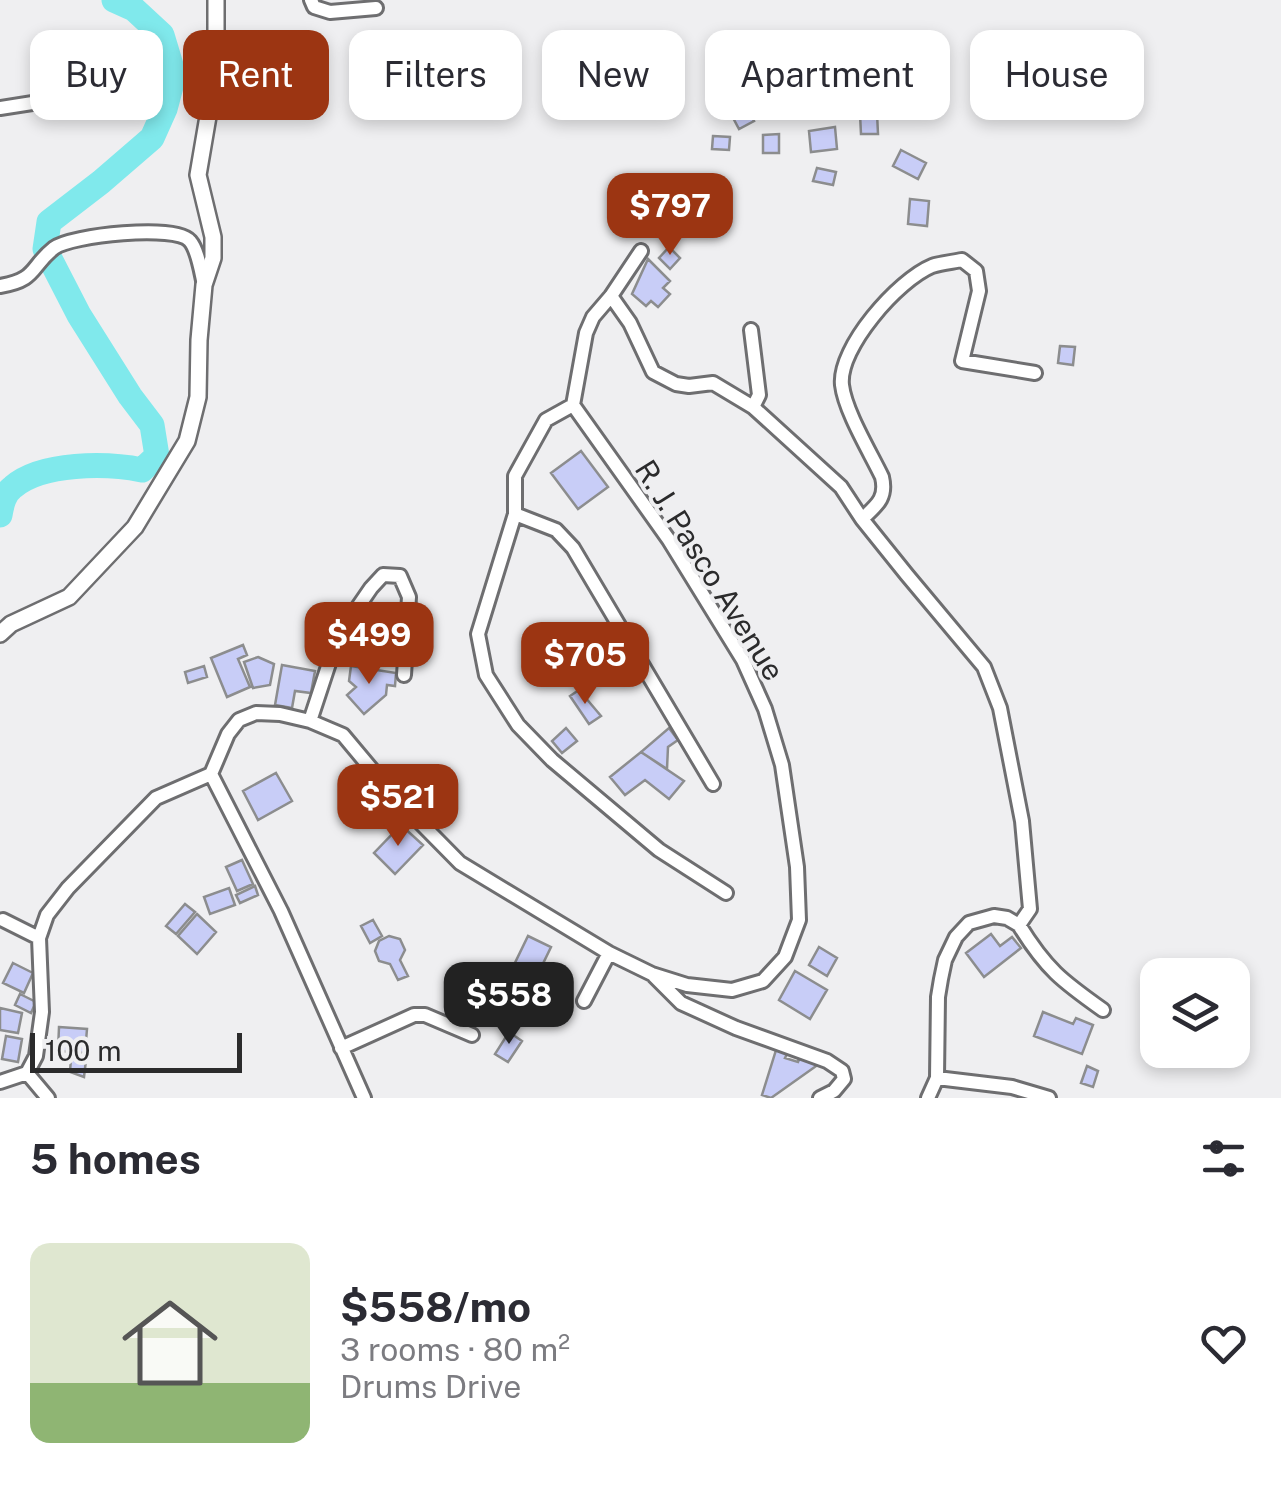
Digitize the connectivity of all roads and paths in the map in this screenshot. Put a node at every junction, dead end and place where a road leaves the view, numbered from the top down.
1 (216, 0) edge
2 (311, 0) edge
3 (376, 8) dead end
4 (30, 103) edge
5 (0, 108) edge
6 (641, 251) dead end
7 (204, 284) junction
8 (0, 286) edge
9 (611, 296) junction
10 (751, 330) dead end
11 (1036, 372) dead end
12 (573, 405) junction
13 (753, 407) junction
14 (514, 514) junction
15 (862, 519) junction
16 (0, 634) edge
17 (404, 675) dead end
18 (310, 721) junction
19 (210, 774) junction
20 (713, 784) dead end
21 (726, 893) dead end
22 (3, 920) dead end
23 (1020, 925) junction
24 (39, 938) junction
25 (609, 952) junction
26 (652, 974) junction
27 (584, 1001) dead end
28 (1104, 1010) dead end
29 (472, 1035) dead end
30 (341, 1048) junction
31 (26, 1073) junction
32 (937, 1078) junction
33 (0, 1082) edge
34 (1012, 1092) edge
35 (48, 1098) edge
36 (364, 1098) edge
37 (820, 1098) edge
38 (928, 1098) edge
39 (1049, 1098) edge

1 - 7 street
2 - 3 street
4 - 5 street
6 - 9 street
7 - 8 street
7 - 16 street
9 - 12 street
9 - 13 street
10 - 13 street
11 - 15 street
12 - 14 street
12 - 26 street, R. J. Pasco Avenue
13 - 15 street
14 - 20 street
14 - 21 street
15 - 23 street
17 - 18 street
18 - 19 street, R. J. Pasco Avenue
18 - 25 street, R. J. Pasco Avenue
19 - 24 street
19 - 30 street
22 - 24 street
23 - 28 street
23 - 32 street
24 - 31 street
25 - 26 street, R. J. Pasco Avenue
25 - 27 street
26 - 37 street
29 - 30 street
30 - 36 street
31 - 33 street
31 - 35 street
32 - 34 street
32 - 38 street
34 - 39 street

